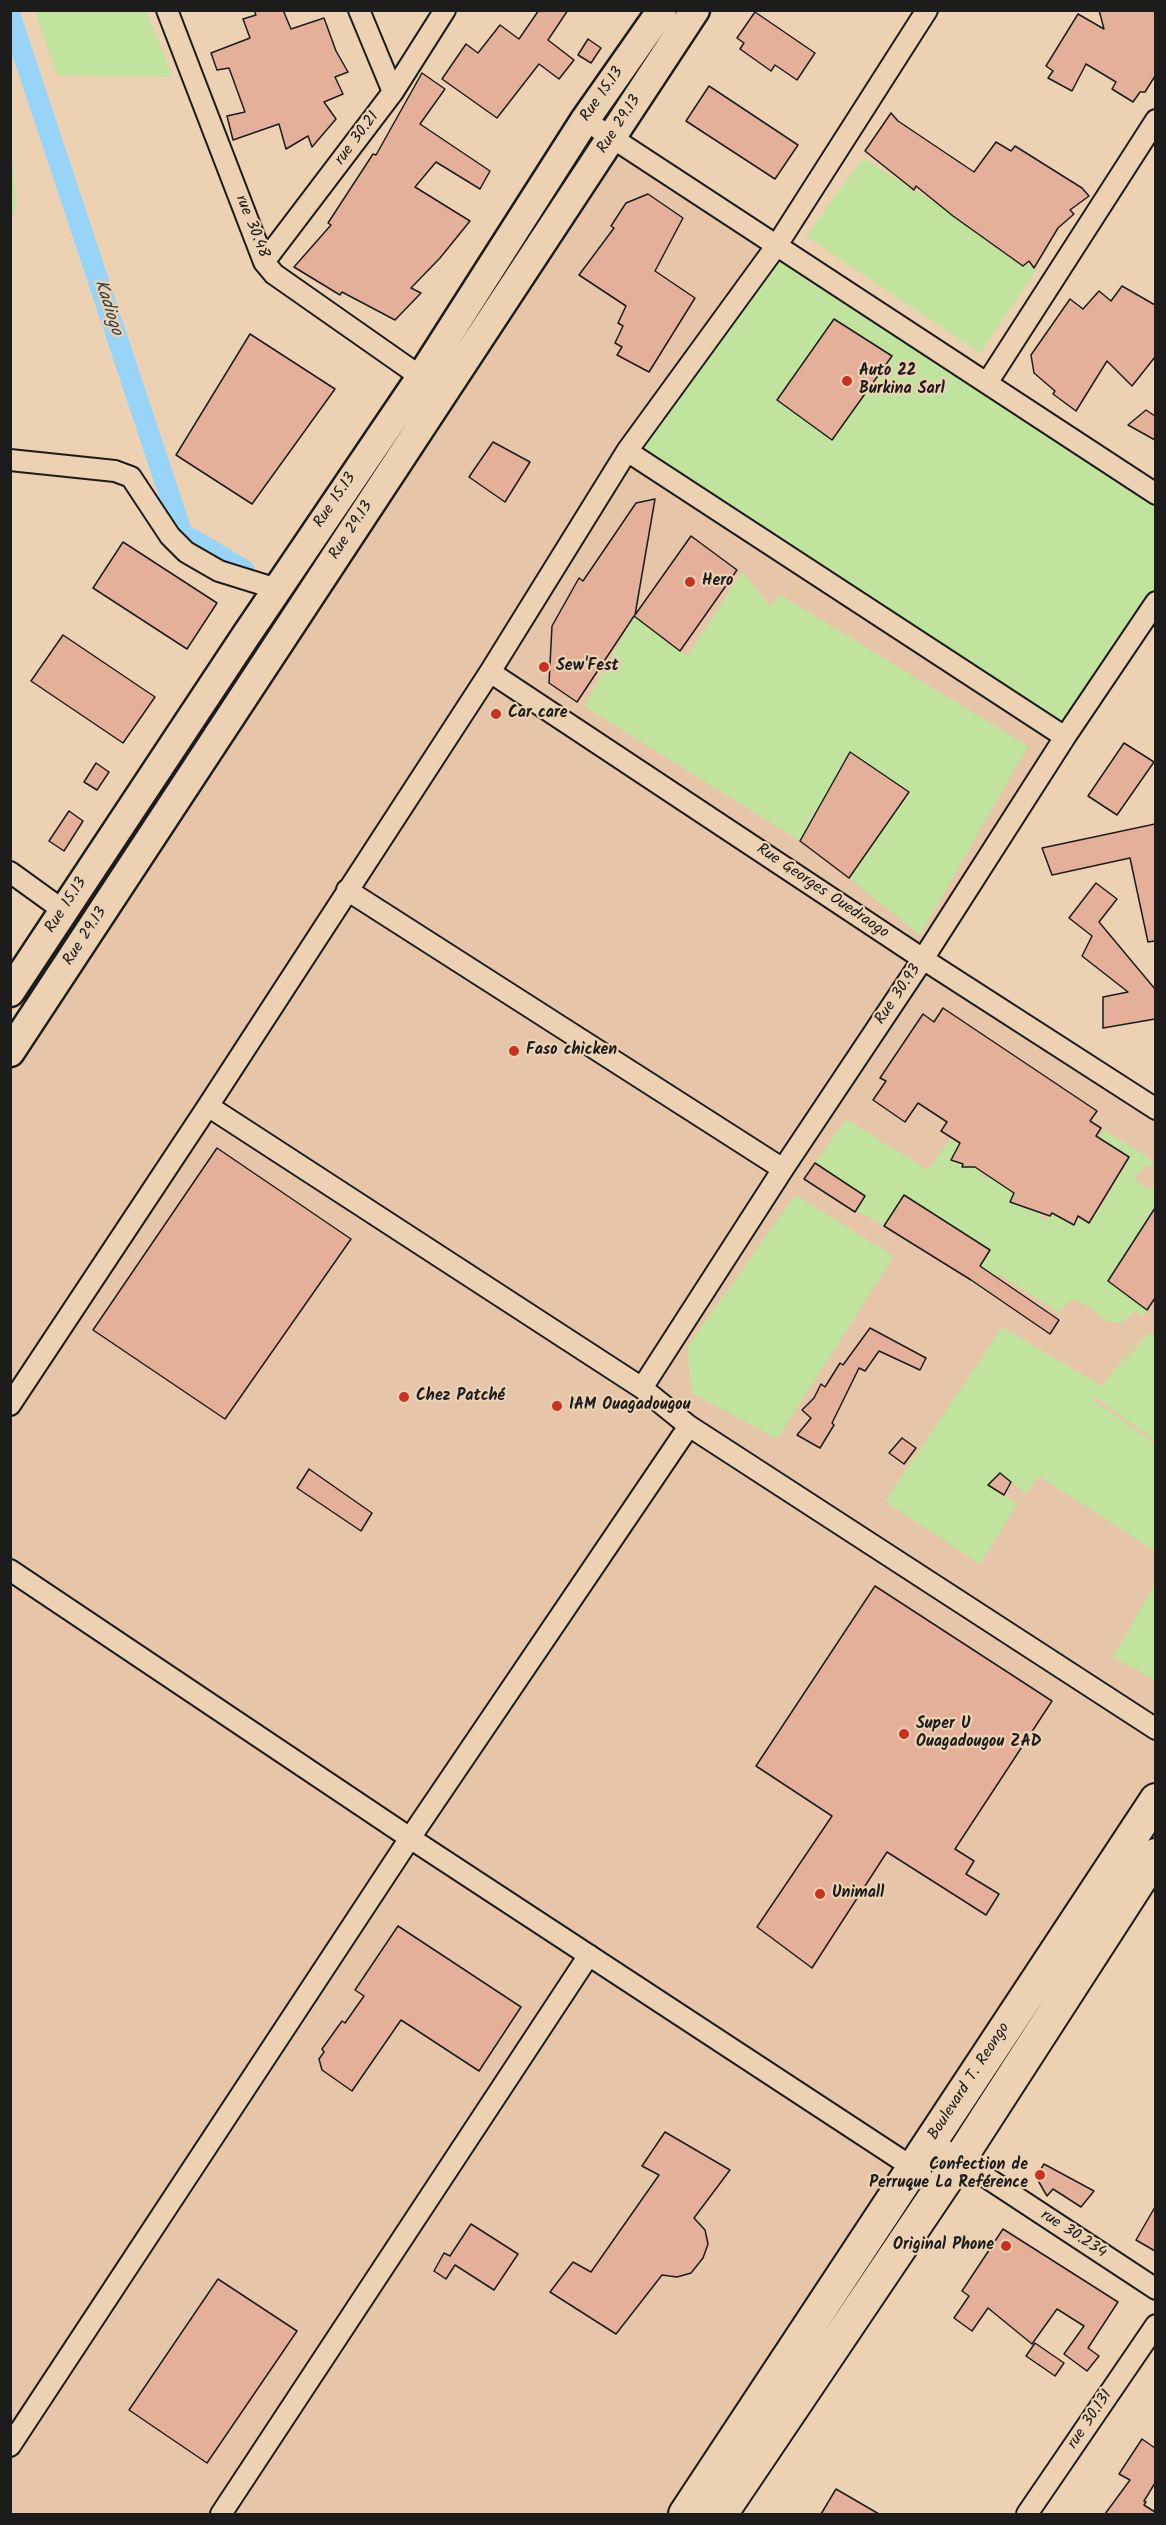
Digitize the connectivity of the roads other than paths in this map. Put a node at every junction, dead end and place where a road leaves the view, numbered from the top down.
1 (167, 10) edge
2 (359, 10) edge
3 (445, 10) edge
4 (662, 10) edge
5 (695, 10) edge
6 (927, 10) edge
7 (393, 92) junction
8 (585, 120) junction
9 (1155, 120) edge
10 (611, 138) junction
11 (777, 245) junction
12 (264, 262) junction
13 (421, 376) junction
14 (987, 383) junction
15 (627, 451) junction
16 (10, 460) edge
17 (1155, 494) edge
18 (277, 590) junction
19 (1155, 602) edge
20 (490, 672) junction
21 (1065, 737) junction
22 (10, 872) edge
23 (347, 890) junction
24 (64, 911) junction
25 (923, 959) junction
26 (10, 992) edge
27 (10, 1052) edge
28 (208, 1106) junction
29 (1155, 1109) edge
30 (783, 1168) junction
31 (642, 1388) junction
32 (10, 1405) edge
33 (689, 1426) junction
34 (10, 1570) edge
35 (1155, 1729) edge
36 (1155, 1800) edge
37 (410, 1838) junction
38 (1155, 1855) edge
39 (589, 1955) junction
40 (931, 2141) junction
41 (958, 2161) junction
42 (913, 2167) junction
43 (941, 2187) junction
44 (1155, 2289) edge
45 (1155, 2325) edge
46 (10, 2446) edge
47 (221, 2514) edge
48 (685, 2514) edge
49 (721, 2514) edge
50 (1027, 2514) edge

1 - 12 street, rue 30.48
2 - 7 street
3 - 7 street, rue 30.21
4 - 8 main road, Rue 15.13
5 - 10 main road, Rue 29.13
6 - 11 street
7 - 12 street, rue 30.21
8 - 10 street
8 - 13 main road, Rue 15.13
9 - 14 street
10 - 11 street
10 - 27 main road, Rue 29.13
11 - 14 street
11 - 15 street
12 - 13 street, rue 30.48
13 - 18 main road, Rue 15.13
14 - 17 street
15 - 20 street
15 - 21 street
16 - 18 street
18 - 24 main road, Rue 15.13
19 - 21 street, Rue 30.93
20 - 23 street
20 - 25 street, Rue Georges Ouedraogo
21 - 25 street, Rue 30.93
22 - 24 street
23 - 28 street
23 - 30 street
24 - 26 main road, Rue 15.13
25 - 29 street, Rue Georges Ouedraogo
25 - 30 street, Rue 30.93
28 - 31 street
28 - 32 street
30 - 31 street, Rue 30.93
31 - 33 street
33 - 35 street
33 - 37 street
34 - 37 street
36 - 40 main road, Boulevard T. Reongo
37 - 39 street
37 - 46 street
38 - 41 main road, Boulevard T. Reongo
39 - 42 street
39 - 47 street
40 - 41 street, rue 30.234
40 - 42 main road, Boulevard T. Reongo
41 - 43 main road, Boulevard T. Reongo
41 - 44 street, rue 30.234
42 - 43 street
42 - 48 main road, Boulevard T. Reongo
43 - 49 main road, Boulevard T. Reongo
45 - 50 street, rue 30.131

